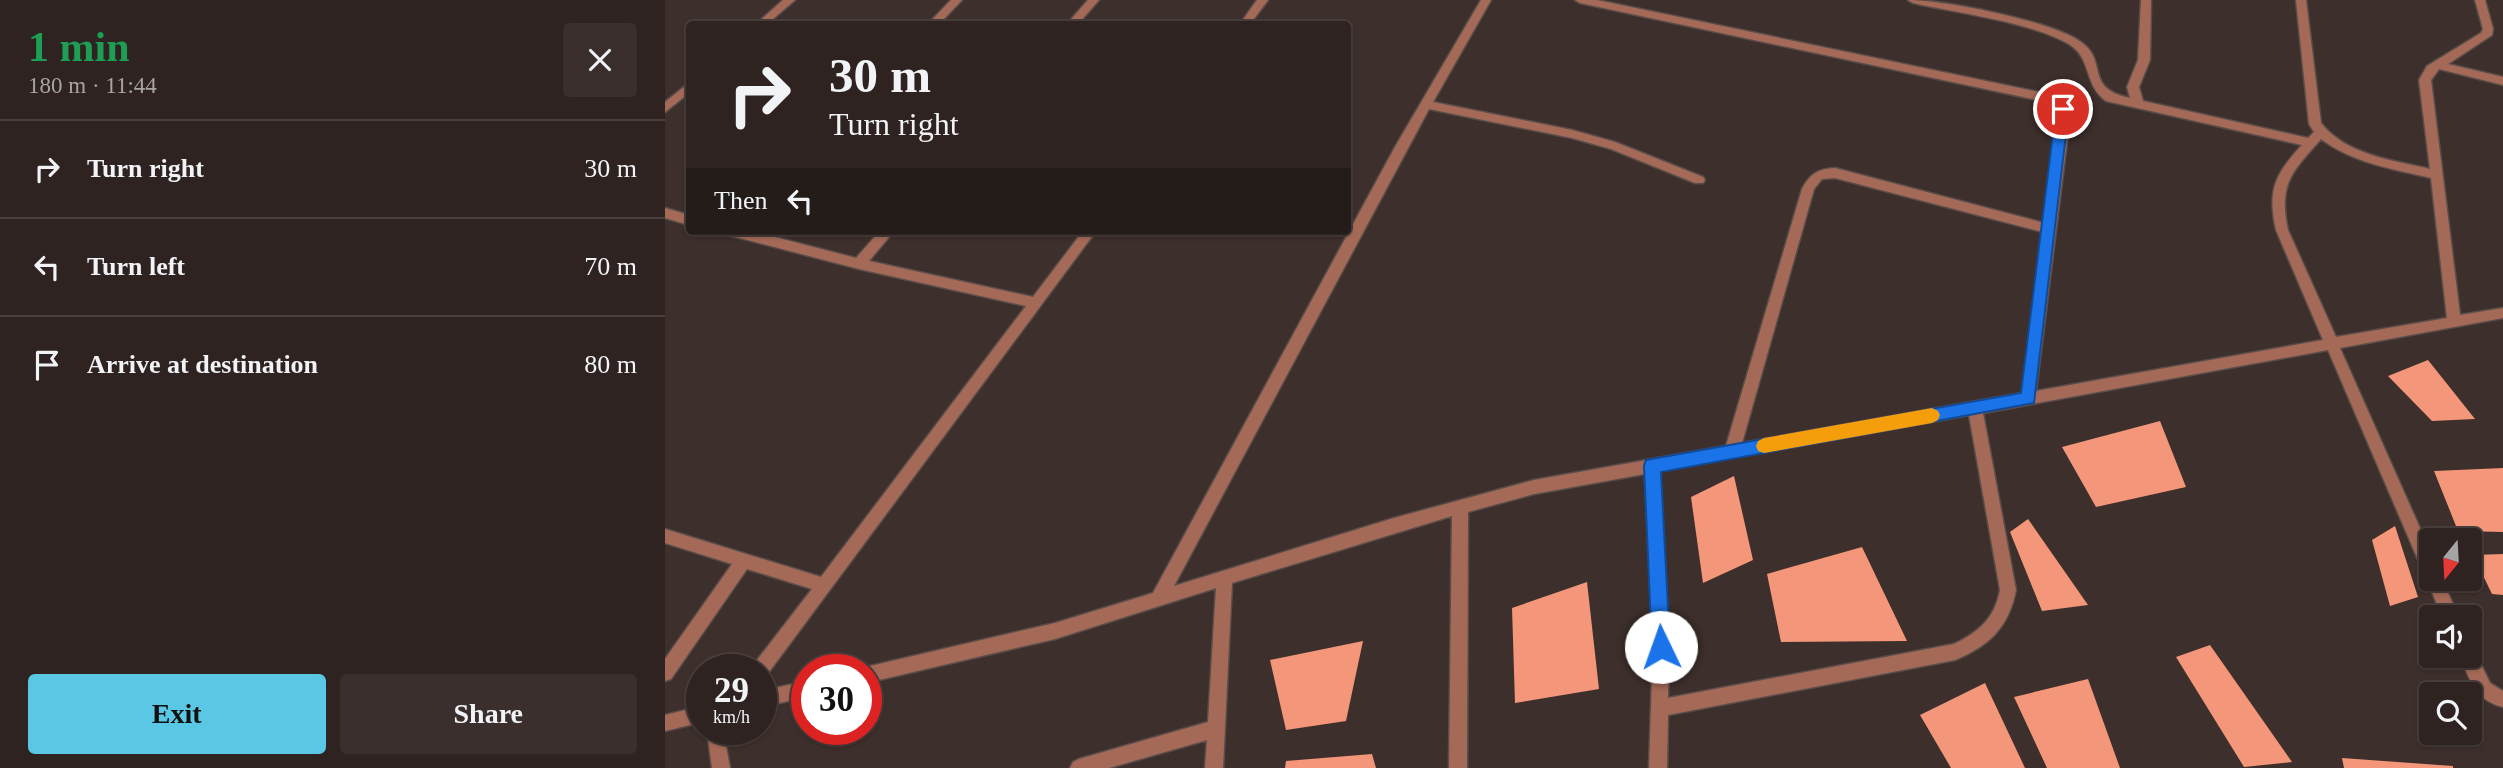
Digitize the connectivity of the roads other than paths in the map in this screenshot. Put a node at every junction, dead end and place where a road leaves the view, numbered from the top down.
1 (790, 0) edge
2 (957, 0) edge
3 (1094, 0) edge
4 (1263, 0) edge
5 (1486, 0) edge
6 (1580, 0) edge
7 (1913, 0) edge
8 (2146, 0) edge
9 (2301, 0) edge
10 (2480, 0) edge
11 (765, 21) edge
12 (936, 21) edge
13 (1075, 21) edge
14 (1247, 21) edge
15 (2437, 65) junction
16 (2503, 81) edge
17 (686, 90) edge
18 (1425, 104) junction
19 (2138, 104) junction
20 (665, 108) edge
21 (2315, 138) junction
22 (2435, 175) junction
23 (1699, 180) dead end
24 (665, 213) edge
25 (686, 219) edge
26 (2050, 229) junction
27 (747, 235) edge
28 (884, 235) edge
29 (1087, 235) edge
30 (859, 264) junction
31 (1036, 303) junction
32 (2503, 313) edge
33 (2454, 322) junction
34 (2332, 344) junction
35 (2028, 398) junction
36 (1975, 408) junction
37 (1732, 452) junction
38 (1652, 466) junction
39 (1460, 507) junction
40 (665, 536) edge
41 (2419, 543) edge
42 (744, 560) junction
43 (1224, 578) junction
44 (824, 584) junction
45 (1159, 598) junction
46 (771, 654) edge
47 (2474, 668) edge
48 (882, 671) edge
49 (665, 673) edge
50 (2503, 699) edge
51 (1660, 708) junction
52 (686, 718) edge
53 (665, 723) edge
54 (1214, 729) junction
55 (717, 745) edge
56 (721, 768) edge
57 (1079, 768) edge
58 (1214, 768) edge
59 (1458, 768) edge
60 (1658, 768) edge

1 - 11 street
2 - 12 street
3 - 13 street
4 - 14 street
5 - 18 street
6 - 26 street
7 - 19 street
8 - 19 street
9 - 21 street
10 - 15 street
15 - 16 street
15 - 22 street
17 - 20 street
18 - 23 street
18 - 45 street
19 - 21 street
21 - 22 street
21 - 34 street
22 - 33 street
24 - 25 street
26 - 35 street
26 - 37 street
27 - 30 street
28 - 30 street
29 - 31 street
30 - 31 street
31 - 44 street
32 - 33 street
33 - 34 street
34 - 35 street
34 - 41 street
35 - 36 street
36 - 37 street
36 - 51 street
37 - 38 street
38 - 39 street
38 - 51 street
39 - 43 street
39 - 59 street
40 - 42 street
42 - 44 street
42 - 49 street
43 - 45 street
43 - 54 street
44 - 46 street
45 - 48 street
47 - 50 street
51 - 60 street
52 - 53 street
54 - 57 street
54 - 58 street
55 - 56 street

